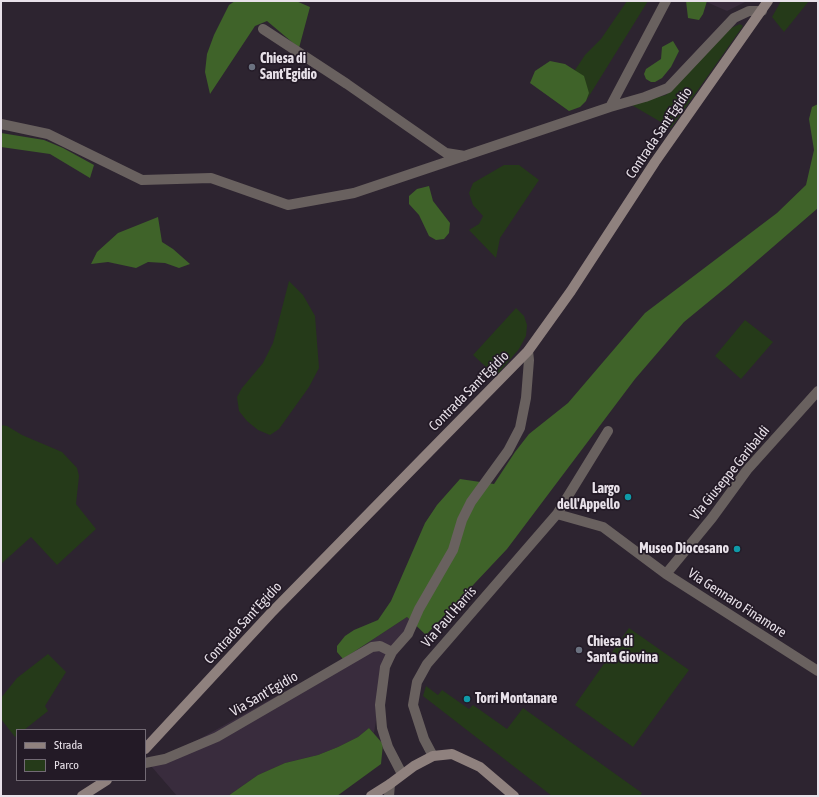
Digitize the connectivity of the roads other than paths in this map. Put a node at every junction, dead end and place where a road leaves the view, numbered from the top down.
1 (666, 1) edge
2 (768, 1) edge
3 (762, 10) junction
4 (263, 29) dead end
5 (610, 107) junction
6 (1, 124) edge
7 (465, 156) junction
8 (528, 351) junction
9 (818, 391) edge
10 (608, 431) dead end
11 (557, 514) junction
12 (666, 574) junction
13 (392, 652) junction
14 (818, 671) edge
15 (146, 748) edge
16 (433, 756) junction
17 (146, 763) edge
18 (402, 774) junction
19 (105, 781) edge
20 (390, 784) junction
21 (82, 796) edge
22 (371, 796) edge
23 (389, 796) edge
24 (514, 796) edge

1 - 5 street
2 - 3 street, Contrada Sant'Egidio
3 - 5 street, Contrada Sant'Egidio
3 - 8 street, Contrada Sant'Egidio
4 - 7 street
5 - 7 street, Contrada Sant'Egidio
6 - 7 street, Contrada Sant'Egidio
8 - 13 street
8 - 15 street, Contrada Sant'Egidio
9 - 12 street, Via Giuseppe Garibaldi
10 - 11 street
11 - 12 street, Via Gennaro Finamore
11 - 16 street, Via Paul Harris
12 - 14 street, Via Gennaro Finamore
13 - 17 street, Via Sant'Egidio
13 - 18 street
16 - 18 street
16 - 24 street
18 - 20 street
19 - 21 street
20 - 22 street
20 - 23 street

